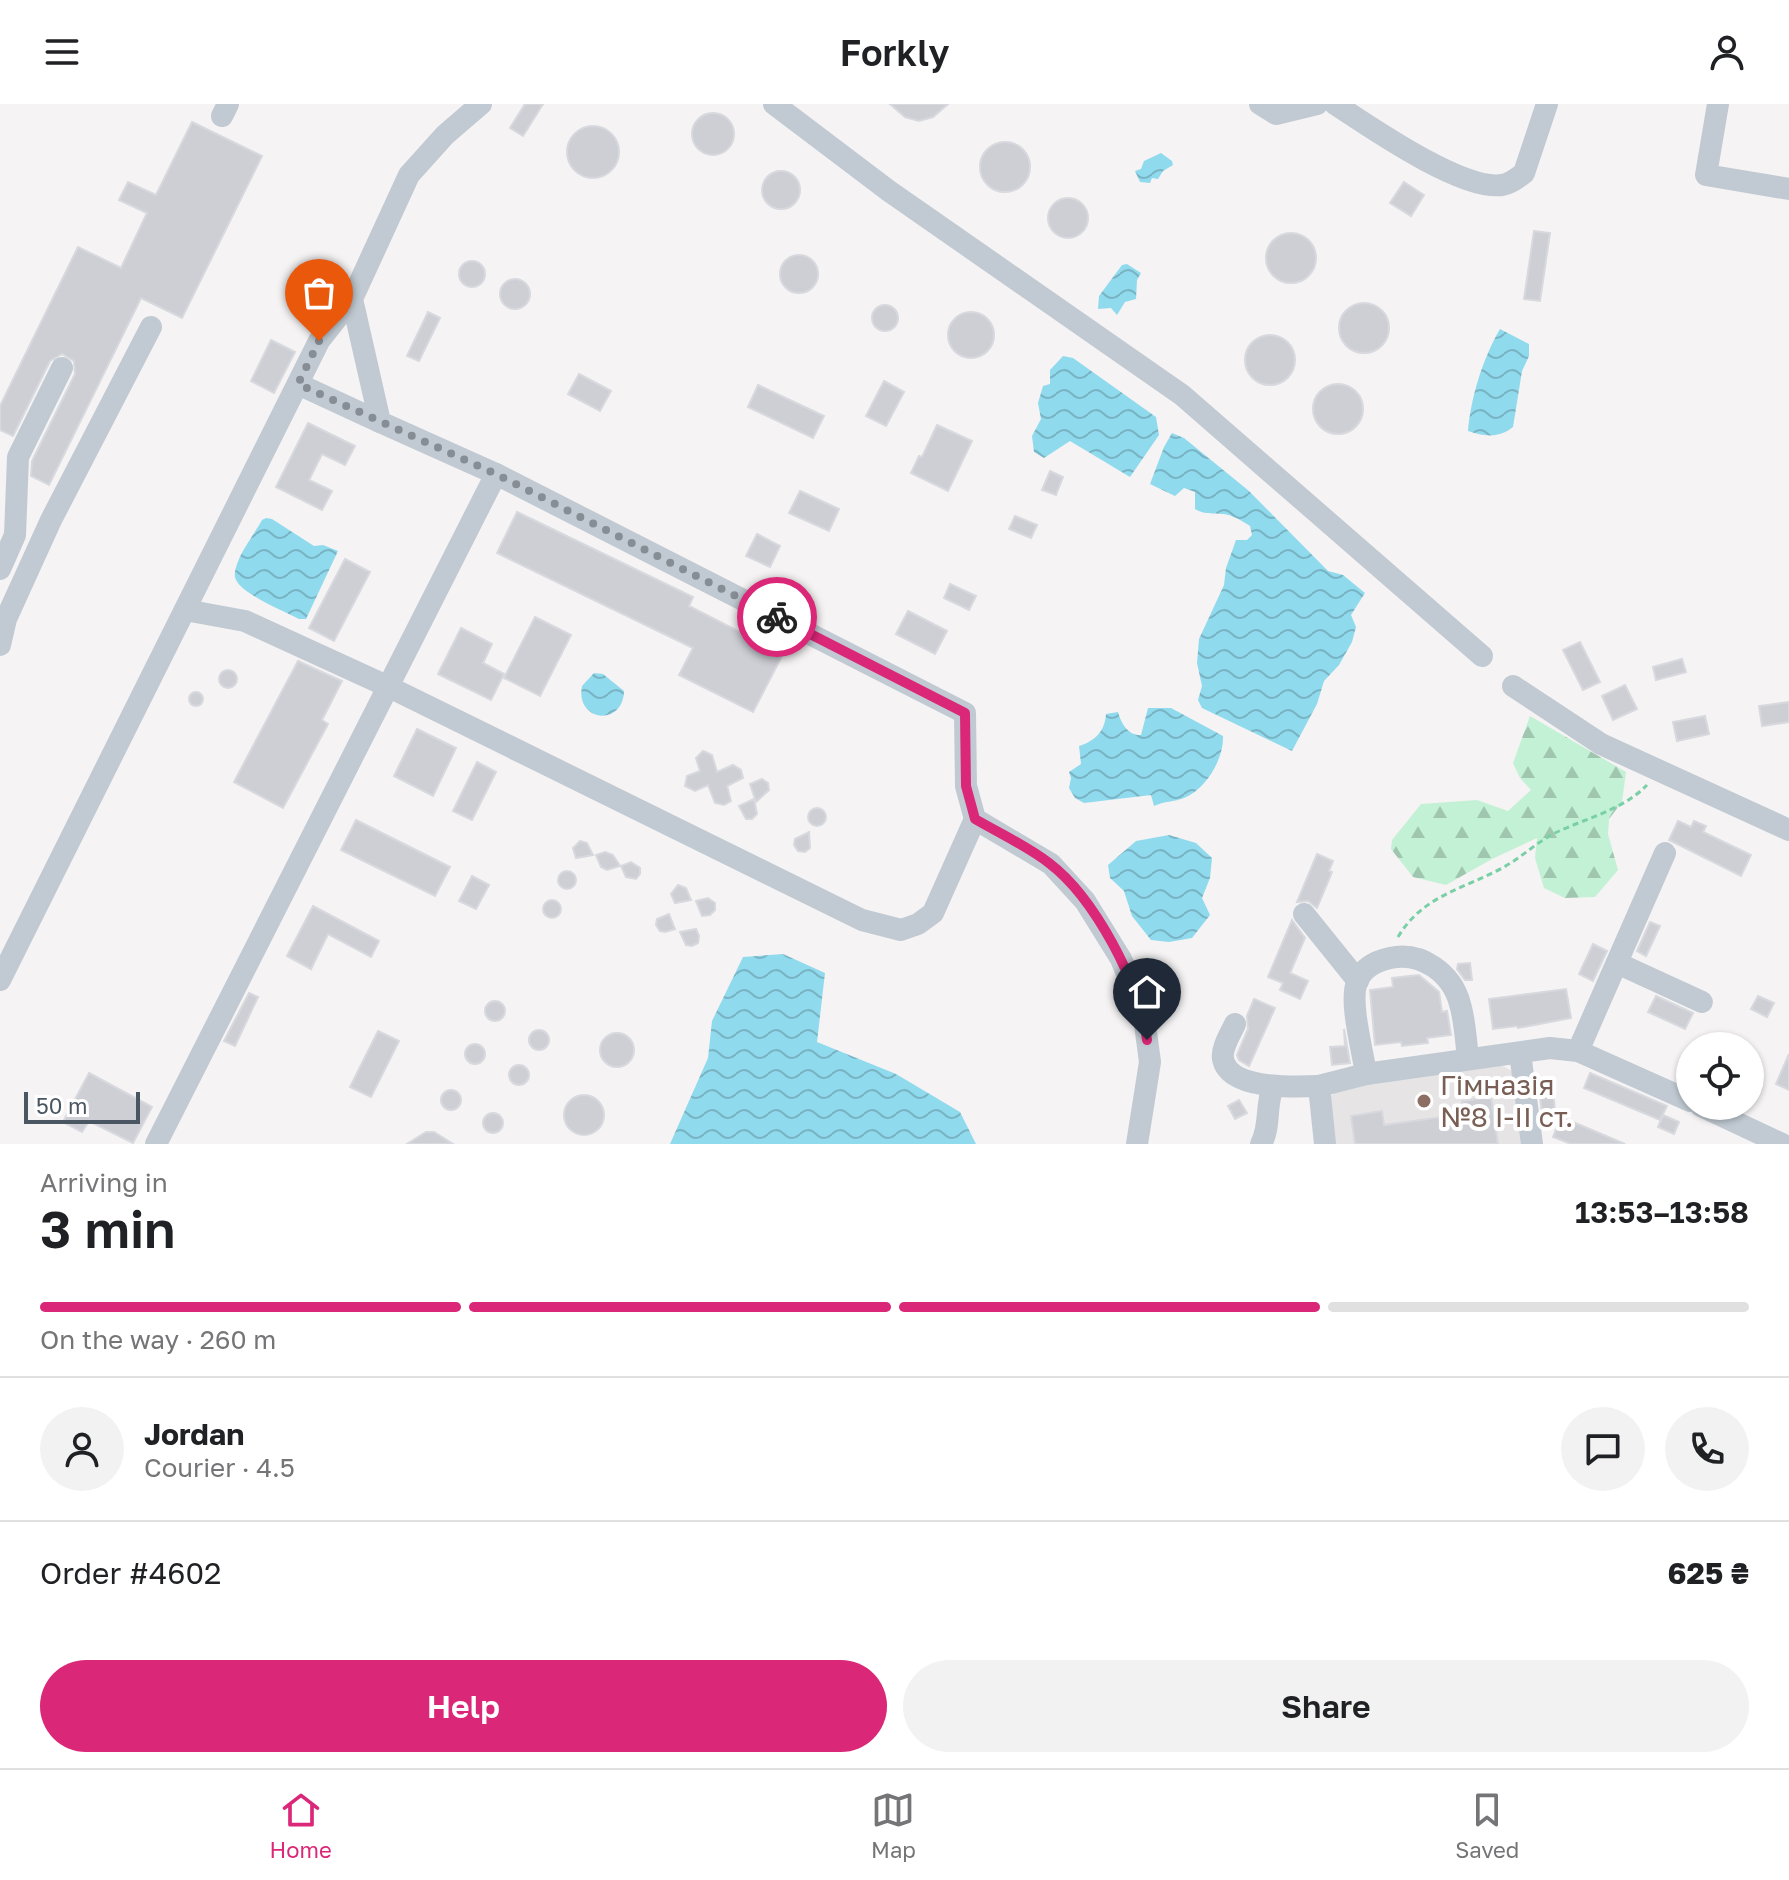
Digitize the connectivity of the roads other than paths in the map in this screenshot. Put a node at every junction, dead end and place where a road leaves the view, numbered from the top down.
1 (481, 104) edge
2 (774, 104) edge
3 (1260, 104) edge
4 (1317, 104) edge
5 (1335, 104) edge
6 (1547, 104) edge
7 (1718, 104) edge
8 (1789, 189) edge
9 (352, 299) junction
10 (151, 327) dead end
11 (62, 368) dead end
12 (298, 384) junction
13 (380, 422) junction
14 (496, 474) junction
15 (0, 569) edge
16 (185, 610) junction
17 (0, 645) edge
18 (1482, 656) dead end
19 (1513, 686) dead end
20 (389, 687) junction
21 (975, 819) junction
22 (1789, 830) edge
23 (1665, 853) dead end
24 (1304, 914) dead end
25 (1617, 963) junction
26 (0, 980) edge
27 (1358, 981) junction
28 (1702, 1002) dead end
29 (1235, 1024) dead end
30 (1578, 1051) junction
31 (1520, 1053) junction
32 (1468, 1059) junction
33 (1366, 1074) junction
34 (1319, 1086) junction
35 (1273, 1087) junction
36 (1676, 1095) edge
37 (1731, 1120) edge
38 (156, 1144) edge
39 (1137, 1144) edge
40 (1261, 1144) edge
41 (1325, 1144) edge
42 (1532, 1144) edge
43 (1782, 1144) edge

1 - 9 street
2 - 18 street
3 - 4 street
5 - 6 street
7 - 8 street
9 - 12 street
9 - 13 street
10 - 17 street
11 - 15 street
12 - 13 street
12 - 16 street
13 - 14 street
14 - 20 street
14 - 21 street
16 - 20 street
16 - 26 street
19 - 22 street
20 - 21 street
20 - 38 street
21 - 39 street
23 - 25 street
24 - 27 street
25 - 28 street
25 - 30 street
27 - 32 street
27 - 33 street
29 - 35 street
30 - 31 street
30 - 36 street
31 - 32 street
31 - 42 street
32 - 33 street
33 - 34 street
34 - 35 street
34 - 41 street
35 - 40 street
37 - 43 street

